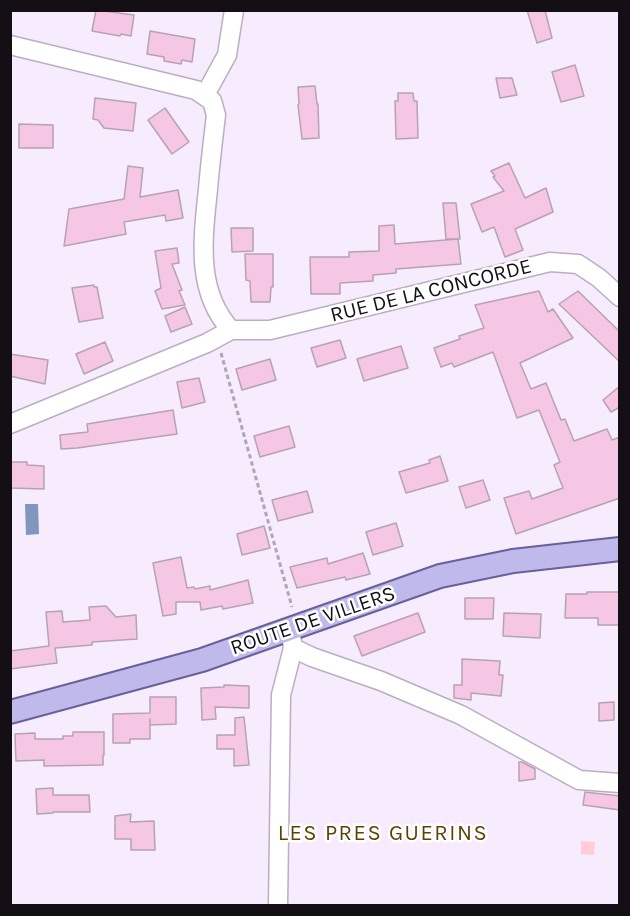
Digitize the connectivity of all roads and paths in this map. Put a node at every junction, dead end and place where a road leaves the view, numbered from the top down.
1 (234, 10) edge
2 (10, 45) edge
3 (205, 95) junction
4 (620, 297) edge
5 (224, 334) junction
6 (10, 424) edge
7 (620, 549) edge
8 (293, 634) junction
9 (10, 712) edge
10 (620, 783) edge
11 (278, 906) edge

1 - 3 street
2 - 3 street
3 - 5 street
4 - 5 street, RUE DE LA CONCORDE
5 - 6 street
5 - 8 path
7 - 8 main road, ROUTE DE VILLERS
8 - 9 main road, ROUTE DE VILLERS
8 - 10 street
8 - 11 street

